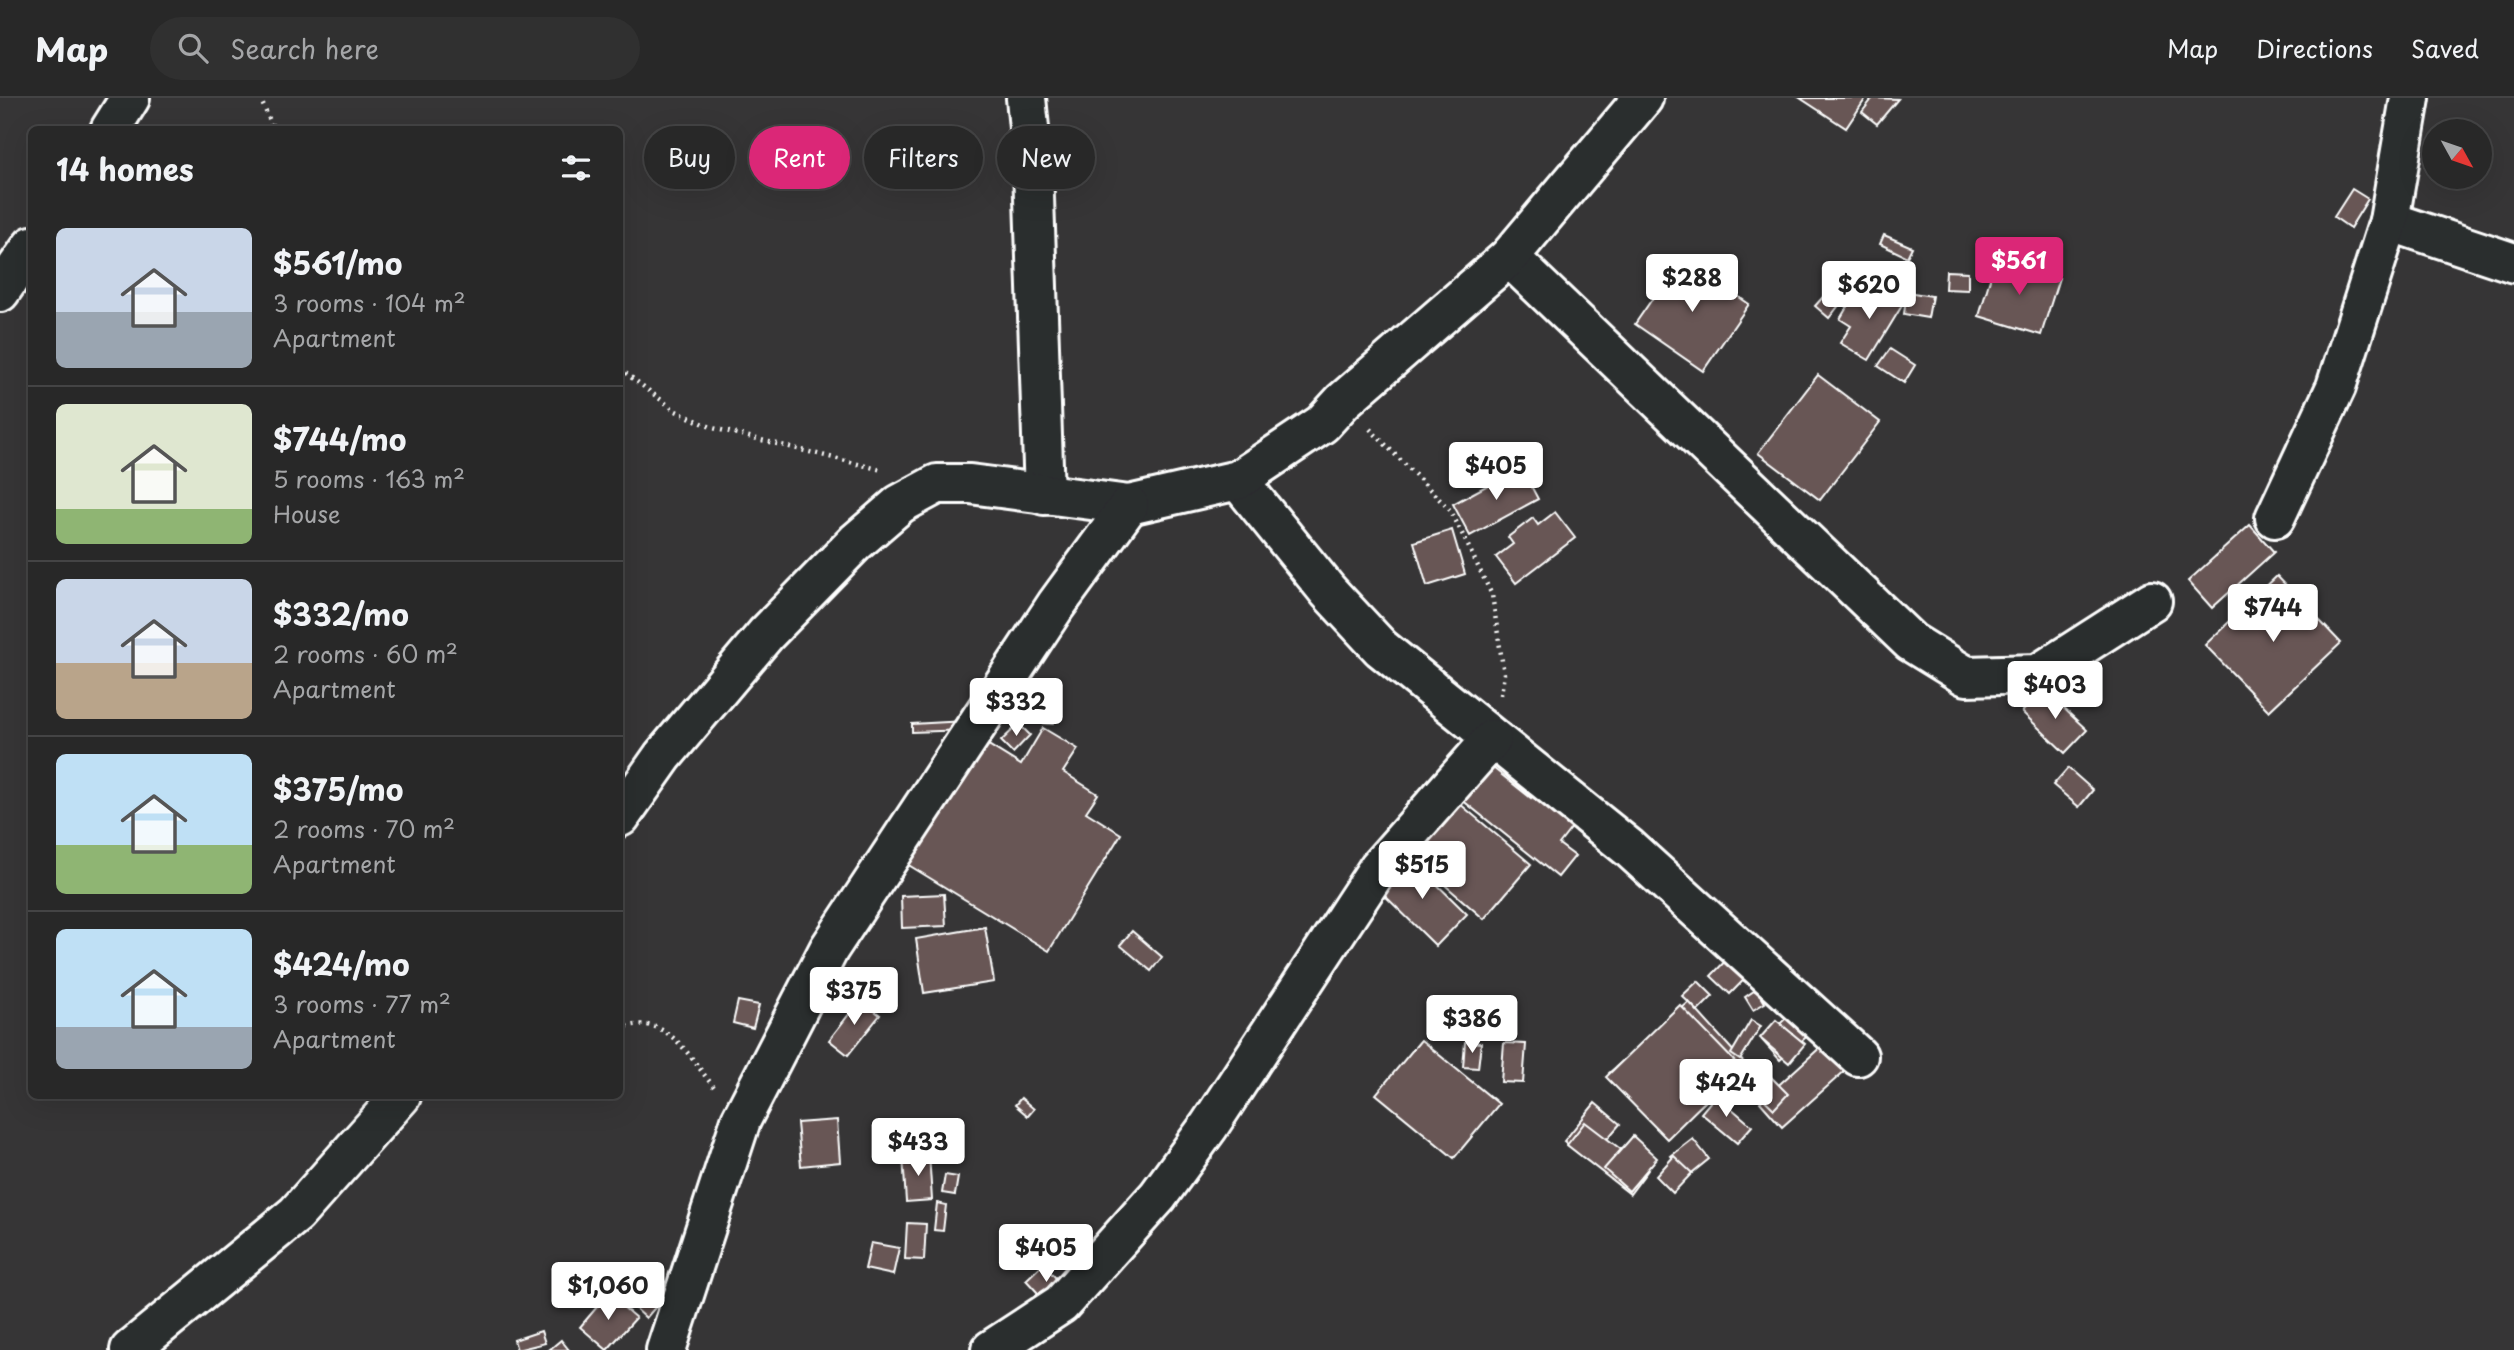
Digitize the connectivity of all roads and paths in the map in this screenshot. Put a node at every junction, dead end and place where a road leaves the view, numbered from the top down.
1 (130, 98) edge
2 (260, 98) edge
3 (1026, 98) edge
4 (1643, 98) edge
5 (2410, 98) edge
6 (112, 126) edge
7 (272, 126) edge
8 (2389, 221) junction
9 (28, 252) edge
10 (1509, 257) junction
11 (2514, 263) edge
12 (0, 292) edge
13 (623, 371) edge
14 (1343, 401) junction
15 (1238, 480) junction
16 (937, 484) junction
17 (1044, 495) junction
18 (1129, 505) junction
19 (2275, 517) dead end
20 (2152, 601) dead end
21 (1484, 734) junction
22 (623, 813) edge
23 (623, 1028) edge
24 (1858, 1056) dead end
25 (398, 1099) edge
26 (741, 1120) junction
27 (130, 1350) edge
28 (666, 1350) edge
29 (991, 1350) edge

1 - 6 street
2 - 7 path
3 - 17 street
4 - 10 street
5 - 8 street
8 - 11 street
8 - 19 street
9 - 12 street
10 - 14 street
10 - 20 street
13 - 16 path
14 - 15 street
14 - 21 path
15 - 18 street
15 - 21 street
16 - 17 street
16 - 22 street
17 - 18 street
18 - 26 street
21 - 24 street
21 - 29 street
23 - 26 path
25 - 27 street
26 - 28 street

